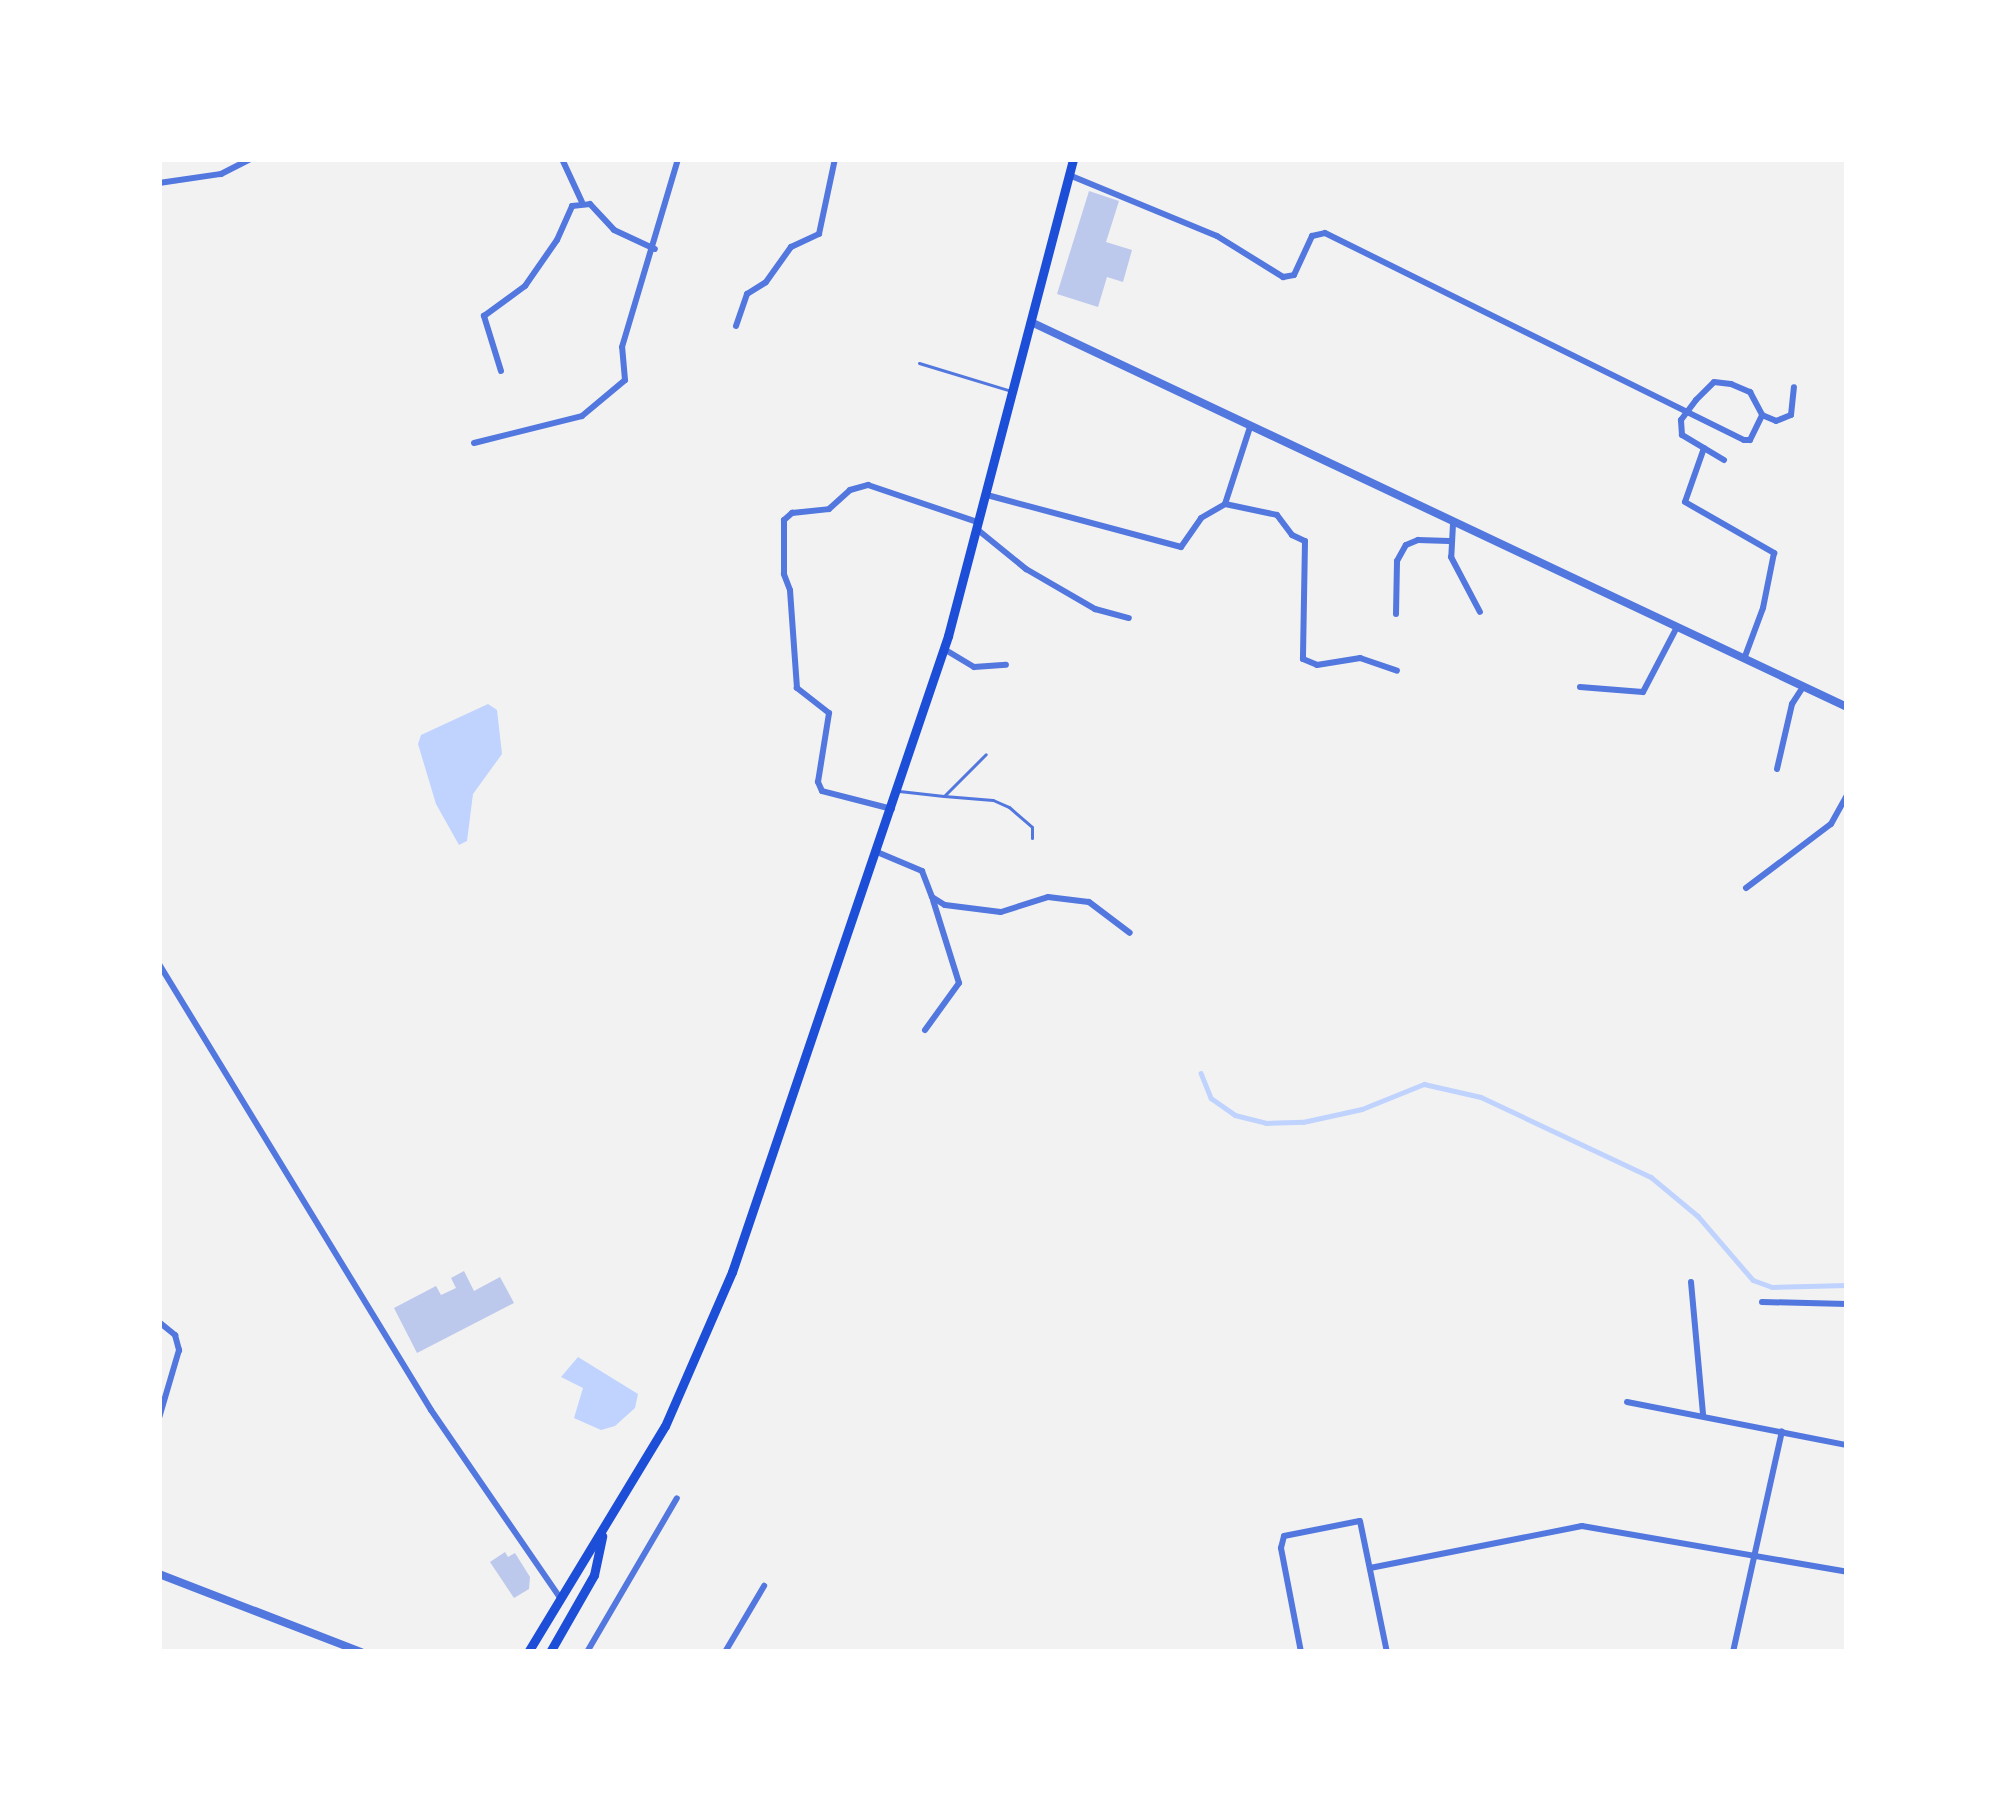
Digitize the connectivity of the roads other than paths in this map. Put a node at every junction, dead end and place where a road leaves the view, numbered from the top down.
1 (250, 159) edge
2 (562, 159) edge
3 (678, 159) edge
4 (835, 159) edge
5 (1073, 159) edge
6 (1069, 175) junction
7 (159, 183) edge
8 (582, 202) junction
9 (655, 249) junction
10 (1031, 322) junction
11 (736, 326) dead end
12 (919, 363) dead end
13 (501, 371) dead end
14 (1794, 387) dead end
15 (1013, 392) junction
16 (1687, 410) junction
17 (1762, 416) junction
18 (1250, 427) junction
19 (475, 443) dead end
20 (1704, 448) junction
21 (1724, 460) dead end
22 (987, 495) junction
23 (1225, 504) junction
24 (1453, 524) junction
25 (979, 526) junction
26 (1449, 542) junction
27 (1480, 612) dead end
28 (1396, 614) dead end
29 (1129, 618) dead end
30 (1677, 627) junction
31 (944, 649) junction
32 (1744, 659) junction
33 (1006, 665) dead end
34 (1397, 671) dead end
35 (1803, 686) junction
36 (1580, 687) dead end
37 (1847, 706) edge
38 (986, 754) dead end
39 (1777, 769) dead end
40 (898, 791) junction
41 (1847, 795) edge
42 (944, 796) junction
43 (892, 808) junction
44 (1032, 838) dead end
45 (877, 852) junction
46 (1746, 888) dead end
47 (932, 897) junction
48 (1130, 933) dead end
49 (159, 964) edge
50 (925, 1030) dead end
51 (1691, 1282) dead end
52 (1762, 1302) dead end
53 (1847, 1304) edge
54 (159, 1322) edge
55 (1627, 1402) dead end
56 (1703, 1414) junction
57 (159, 1418) edge
58 (1782, 1431) junction
59 (1847, 1444) edge
60 (677, 1498) dead end
61 (604, 1525) junction
62 (1755, 1552) junction
63 (1370, 1568) junction
64 (1847, 1572) edge
65 (159, 1574) edge
66 (764, 1586) dead end
67 (560, 1598) junction
68 (362, 1652) edge
69 (528, 1652) edge
70 (550, 1652) edge
71 (587, 1652) edge
72 (725, 1652) edge
73 (1301, 1652) edge
74 (1387, 1652) edge
75 (1733, 1652) edge

1 - 7 street
2 - 8 street
3 - 9 street
4 - 11 street
5 - 6 main road
6 - 10 main road
6 - 16 street
8 - 9 street
8 - 13 street
9 - 19 street
10 - 15 main road
10 - 18 street
12 - 15 lane
14 - 17 street
15 - 22 main road
16 - 17 street
16 - 17 street
16 - 20 street
18 - 23 street
18 - 24 street
20 - 21 street
20 - 32 street
22 - 23 street
22 - 25 main road
23 - 34 street
24 - 26 street
24 - 30 street
25 - 29 street
25 - 31 main road
25 - 43 street
26 - 27 street
26 - 28 street
30 - 32 street
30 - 36 street
31 - 33 street
31 - 40 main road
32 - 35 street
35 - 37 street
35 - 39 street
38 - 42 lane
40 - 42 lane
40 - 43 main road
41 - 46 street
42 - 44 lane
43 - 45 main road
45 - 47 street
45 - 61 main road
47 - 48 street
47 - 50 street
49 - 67 street
51 - 56 street
52 - 53 street
54 - 57 street
55 - 56 street
56 - 58 street
58 - 59 street
58 - 62 street
60 - 71 street
61 - 67 main road
61 - 70 main road
62 - 63 street
62 - 64 street
62 - 75 street
63 - 73 street
63 - 74 street
65 - 68 street
66 - 72 street
67 - 69 main road

